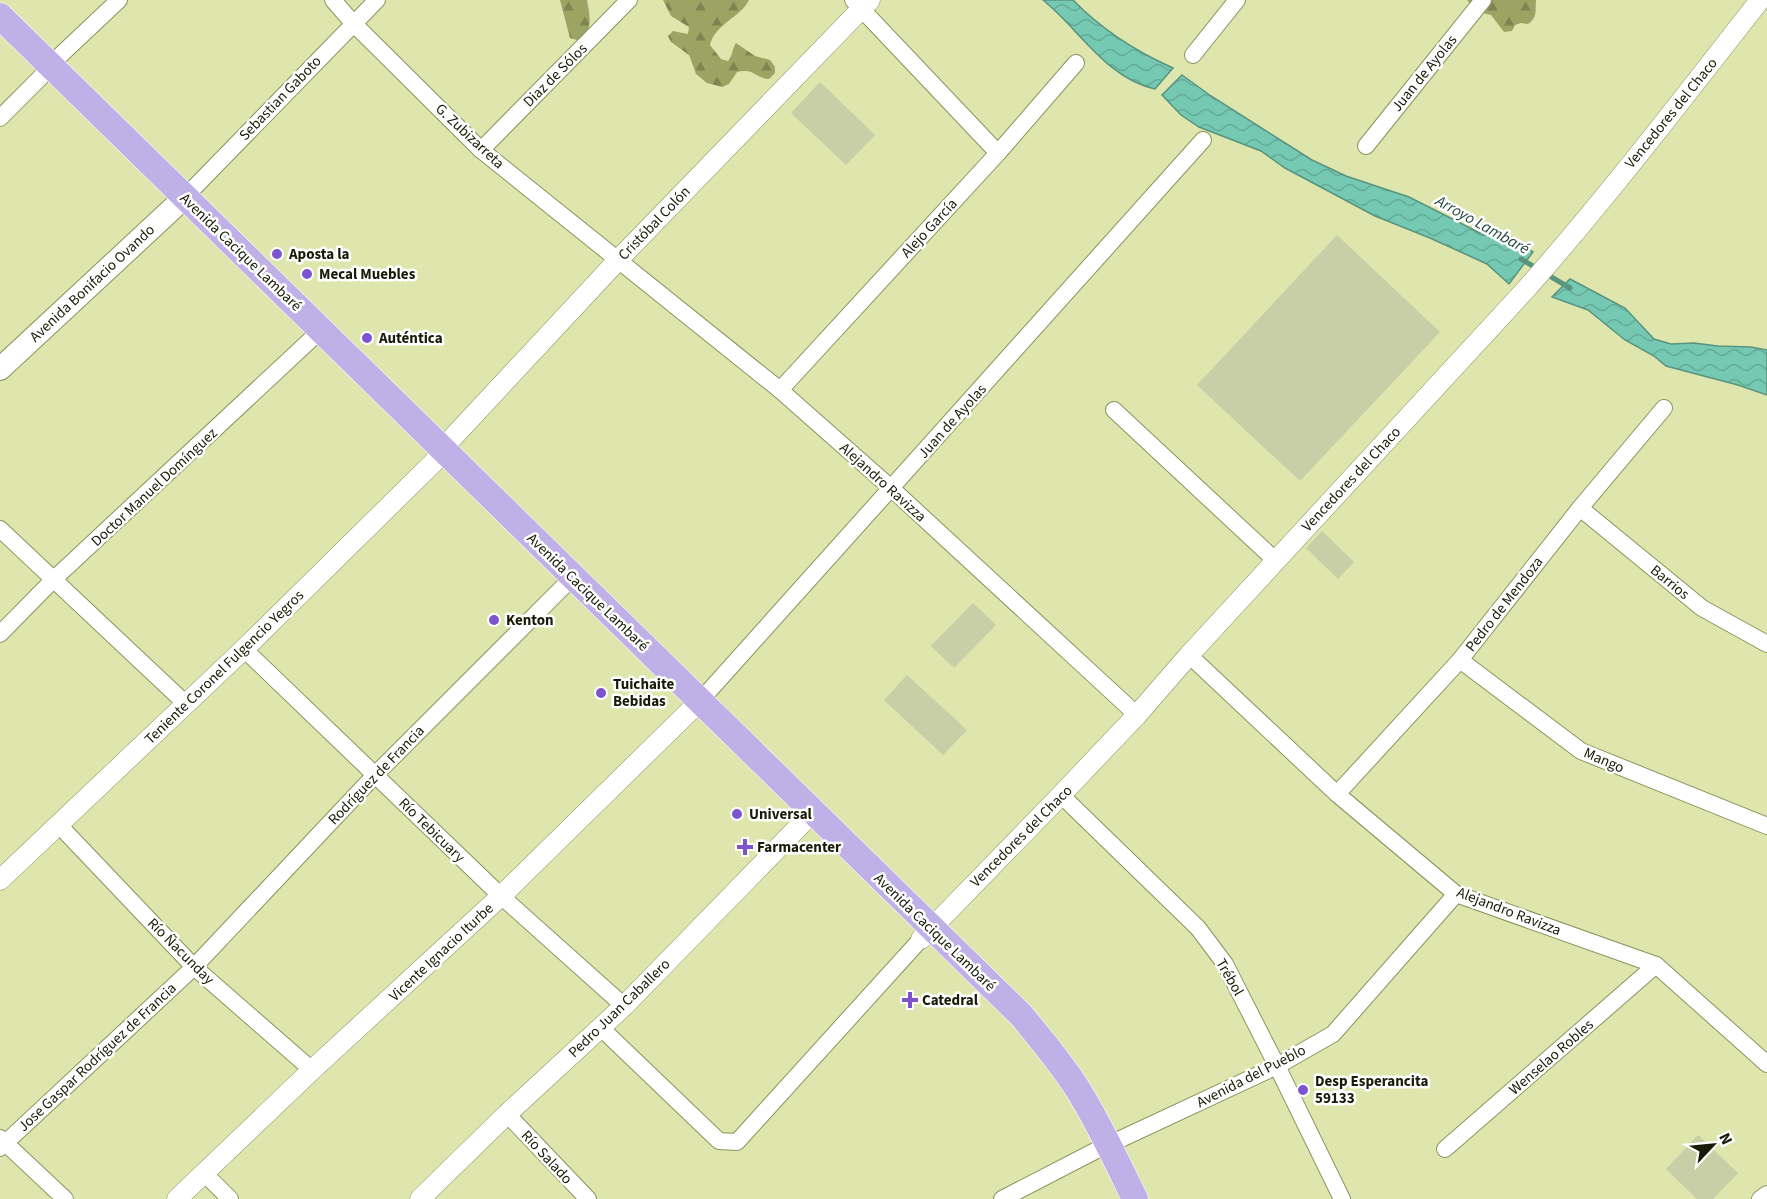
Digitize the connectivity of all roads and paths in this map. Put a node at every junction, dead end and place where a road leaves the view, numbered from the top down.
1 (119, 0) edge
2 (333, 0) edge
3 (377, 0) edge
4 (629, 0) edge
5 (1237, 0) edge
6 (1483, 0) edge
7 (1760, 0) edge
8 (862, 3) edge
9 (0, 16) edge
10 (353, 23) junction
11 (0, 38) edge
12 (1193, 55) dead end
13 (1076, 63) dead end
14 (45, 71) junction
15 (0, 118) edge
16 (1203, 140) dead end
17 (1366, 146) dead end
18 (481, 150) junction
19 (998, 153) junction
20 (179, 202) junction
21 (619, 259) junction
22 (316, 336) junction
23 (0, 369) edge
24 (780, 390) junction
25 (1664, 408) dead end
26 (1114, 410) dead end
27 (438, 455) junction
28 (891, 488) junction
29 (1580, 508) junction
30 (0, 529) edge
31 (1276, 561) junction
32 (54, 579) junction
33 (568, 583) junction
34 (0, 634) edge
35 (1767, 644) edge
36 (244, 649) junction
37 (1189, 655) junction
38 (1460, 660) junction
39 (186, 704) junction
40 (694, 706) junction
41 (1137, 715) junction
42 (375, 775) junction
43 (1337, 794) junction
44 (1061, 795) junction
45 (808, 817) junction
46 (58, 824) junction
47 (1767, 826) edge
48 (0, 880) edge
49 (1456, 894) junction
50 (501, 896) junction
51 (926, 933) junction
52 (1656, 965) junction
53 (194, 967) junction
54 (624, 1006) junction
55 (601, 1028) junction
56 (1767, 1064) edge
57 (1277, 1066) junction
58 (312, 1070) junction
59 (507, 1114) junction
60 (2, 1143) edge
61 (1102, 1148) junction
62 (1445, 1149) dead end
63 (204, 1173) junction
64 (1767, 1194) edge
65 (64, 1199) edge
66 (177, 1199) edge
67 (230, 1199) edge
68 (420, 1199) edge
69 (588, 1199) edge
70 (1002, 1199) edge
71 (1120, 1199) edge
72 (1135, 1199) edge
73 (1342, 1199) edge
74 (1760, 1199) edge

1 - 14 street
2 - 10 street, G. Zubizarreta
3 - 10 street, Sebastian Gaboto
4 - 18 street, Diaz de Sólos
5 - 12 street
6 - 17 street, Juan de Ayolas
7 - 31 street, Vencedores del Chaco
8 - 19 street
8 - 21 street, Cristóbal Colón
9 - 14 main road, Avenida Cacique Lambaré
10 - 18 street, G. Zubizarreta
10 - 20 street, Sebastian Gaboto
11 - 14 main road, Avenida Cacique Lambaré
13 - 19 street, Alejo García
14 - 15 street
14 - 20 main road, Avenida Cacique Lambaré
16 - 28 street, Juan de Ayolas
18 - 21 street, G. Zubizarreta
19 - 24 street, Alejo García
20 - 22 main road, Avenida Cacique Lambaré
20 - 23 main road, Avenida Bonifacio Ovando
21 - 24 street, Alejandro Ravizza
21 - 27 street, Cristóbal Colón
22 - 27 main road, Avenida Cacique Lambaré
22 - 32 street, Doctor Manuel Domínguez
24 - 28 street, Alejandro Ravizza
25 - 29 street, Pedro de Mendoza
26 - 31 street
27 - 33 main road, Avenida Cacique Lambaré
27 - 36 street, Teniente Coronel Fulgencio Yegros
28 - 40 street, Juan de Ayolas
28 - 41 street, Alejandro Ravizza
29 - 35 street, Barrios
29 - 38 street, Pedro de Mendoza
30 - 32 street
31 - 37 street, Vencedores del Chaco
32 - 34 street, Doctor Manuel Domínguez
32 - 39 street
33 - 40 main road, Avenida Cacique Lambaré
33 - 42 street, Rodríguez de Francia
36 - 39 street, Teniente Coronel Fulgencio Yegros
36 - 42 street, Río Tebicuary
37 - 41 street, Vencedores del Chaco
37 - 43 street, Alejandro Ravizza
38 - 43 street, Pedro de Mendoza
38 - 47 street, Mango
39 - 46 street, Teniente Coronel Fulgencio Yegros
40 - 45 main road, Avenida Cacique Lambaré
40 - 50 street, Vicente Ignacio Iturbe
41 - 44 street, Vencedores del Chaco
42 - 50 street, Río Tebicuary
42 - 53 street, Rodríguez de Francia
43 - 49 street, Alejandro Ravizza
44 - 51 street, Vencedores del Chaco
44 - 57 street, Trébol
45 - 51 main road, Avenida Cacique Lambaré
45 - 54 street, Pedro Juan Caballero
46 - 48 street, Teniente Coronel Fulgencio Yegros
46 - 53 street, Río Ñacunday
49 - 52 street, Alejandro Ravizza
49 - 57 street, Avenida del Pueblo
50 - 54 street, Río Tebicuary
50 - 58 street, Vicente Ignacio Iturbe
51 - 55 street
51 - 61 main road, Avenida Cacique Lambaré
52 - 56 street, Alejandro Ravizza
52 - 62 street, Wenselao Robles
53 - 58 street, Río Ñacunday
53 - 60 street, Jose Gaspar Rodríguez de Francia
54 - 55 street, Pedro Juan Caballero
55 - 59 street, Pedro Juan Caballero
57 - 61 street, Avenida del Pueblo
57 - 73 street, Trébol
58 - 63 street, Vicente Ignacio Iturbe
59 - 68 street, Pedro Juan Caballero
59 - 69 street, Río Salado
60 - 65 street
61 - 70 street, Avenida del Pueblo
61 - 71 main road, Avenida Cacique Lambaré
61 - 72 main road, Avenida Cacique Lambaré
63 - 66 street, Vicente Ignacio Iturbe
63 - 67 street
64 - 74 street

